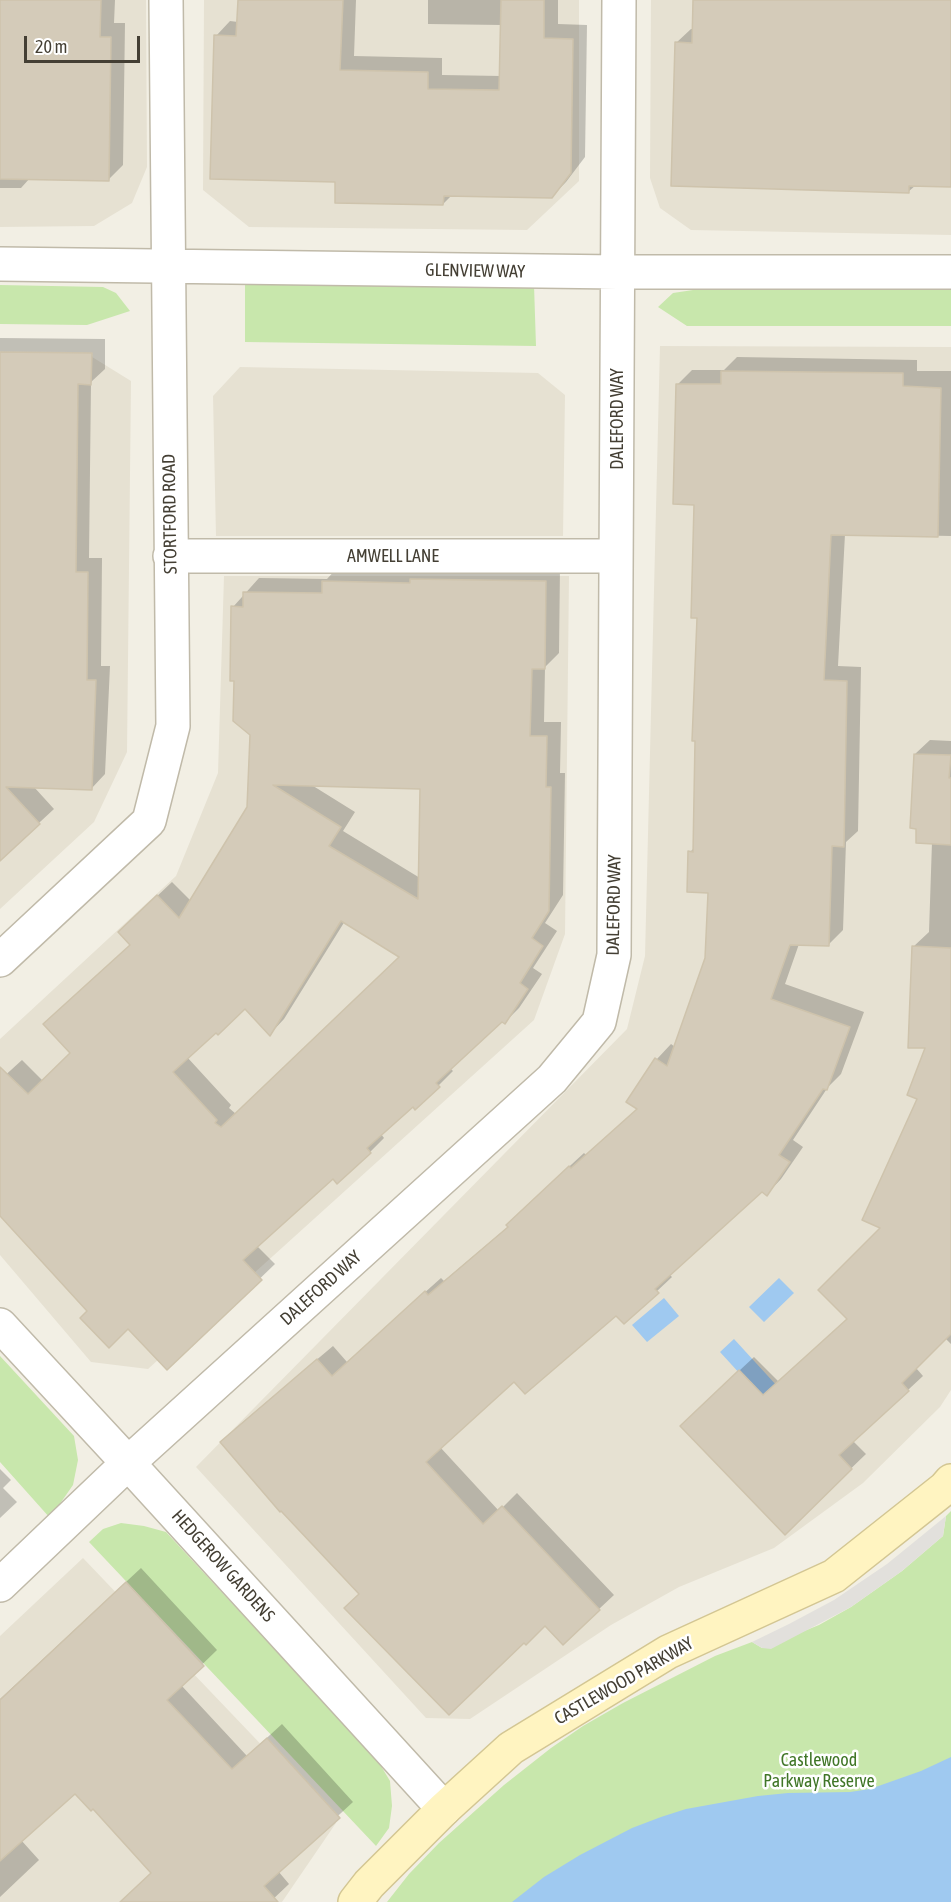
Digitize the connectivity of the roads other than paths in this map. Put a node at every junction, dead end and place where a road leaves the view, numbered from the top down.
1 (166, 0) edge
2 (620, 0) edge
3 (0, 264) edge
4 (168, 267) junction
5 (618, 272) junction
6 (951, 272) edge
7 (170, 556) junction
8 (616, 556) junction
9 (0, 960) edge
10 (0, 1325) edge
11 (128, 1462) junction
12 (951, 1481) edge
13 (0, 1585) edge
14 (444, 1809) junction
15 (355, 1902) edge

1 - 4 street, STORTFORD ROAD
2 - 5 street, DALEFORD WAY
3 - 4 street, GLENVIEW WAY
4 - 5 street, GLENVIEW WAY
4 - 7 street, STORTFORD ROAD
5 - 6 street, GLENVIEW WAY
5 - 8 street, DALEFORD WAY
7 - 8 street, AMWELL LANE
7 - 9 street, STORTFORD ROAD
8 - 11 street, DALEFORD WAY
10 - 11 street, HEDGEROW GARDENS
11 - 13 street, DALEFORD WAY
11 - 14 street, HEDGEROW GARDENS
12 - 14 street, CASTLEWOOD PARKWAY
14 - 15 street, CASTLEWOOD PARKWAY

